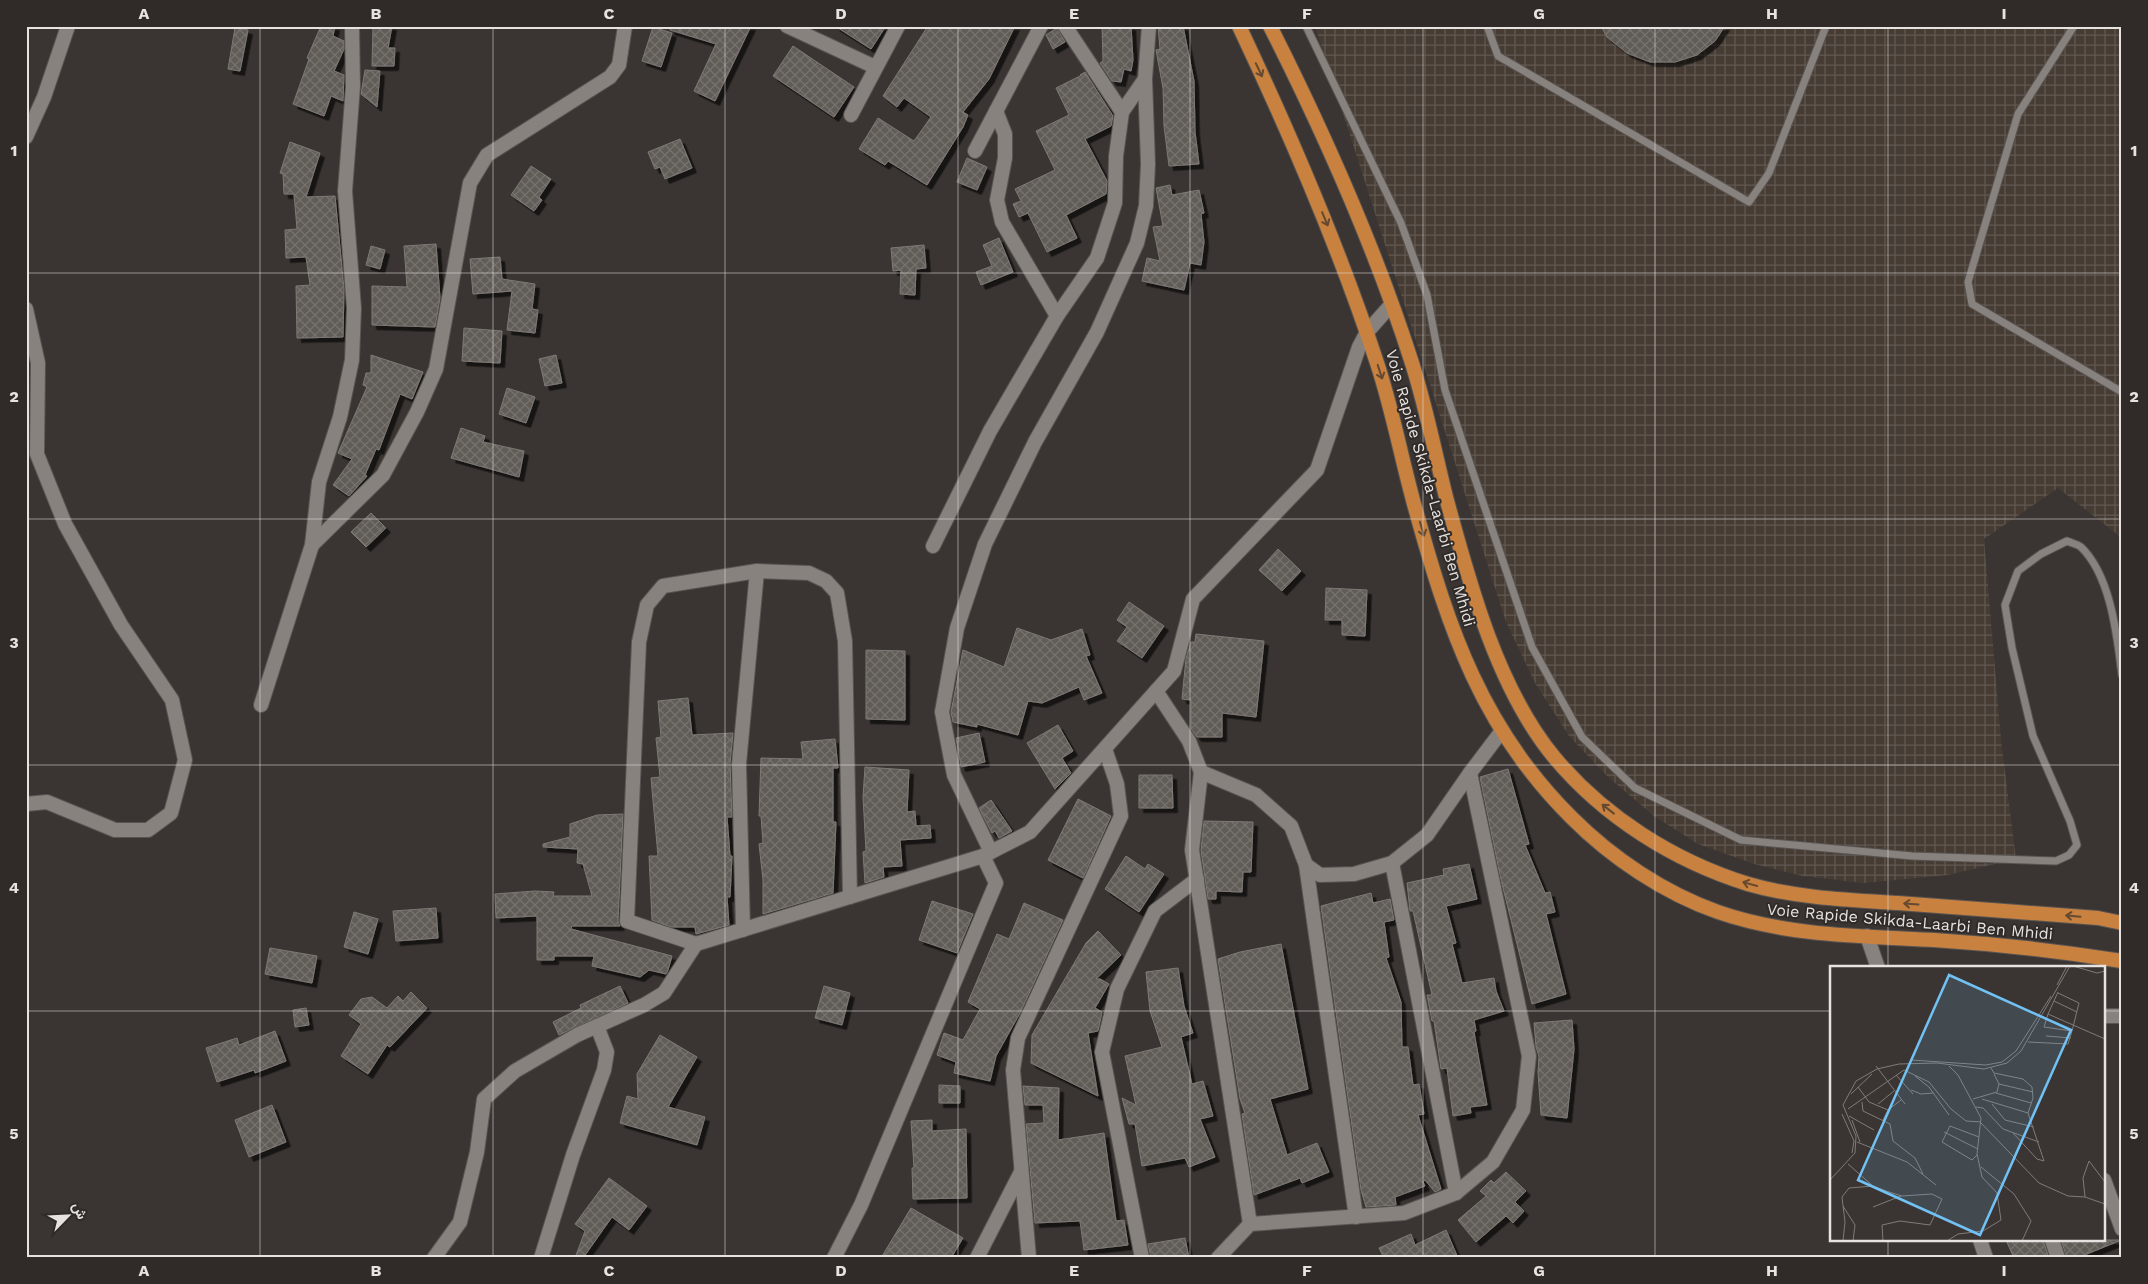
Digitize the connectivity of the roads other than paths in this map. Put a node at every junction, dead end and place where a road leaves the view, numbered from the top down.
1 (68, 26) edge
2 (352, 26) edge
3 (625, 26) edge
4 (787, 26) edge
5 (898, 26) edge
6 (1041, 26) edge
7 (1065, 26) edge
8 (1149, 26) edge
9 (1239, 26) edge
10 (1270, 26) edge
11 (1306, 26) edge
12 (1487, 26) edge
13 (1826, 26) edge
14 (2074, 26) edge
15 (876, 67) junction
16 (1145, 79) junction
17 (996, 112) junction
18 (1122, 112) junction
19 (851, 115) dead end
20 (26, 137) edge
21 (975, 151) dead end
22 (1391, 306) junction
23 (26, 309) edge
24 (1057, 316) junction
25 (1367, 332) junction
26 (28, 333) edge
27 (2122, 392) edge
28 (32, 438) edge
29 (312, 545) junction
30 (933, 546) dead end
31 (757, 572) junction
32 (2122, 675) edge
33 (1156, 691) junction
34 (261, 705) dead end
35 (1501, 732) junction
36 (1105, 749) junction
37 (1201, 772) junction
38 (1470, 773) junction
39 (26, 804) edge
40 (987, 854) junction
41 (1392, 862) junction
42 (1306, 865) junction
43 (1197, 879) junction
44 (850, 897) junction
45 (2122, 923) edge
46 (742, 930) junction
47 (1866, 936) junction
48 (696, 944) junction
49 (2122, 961) edge
50 (1877, 966) edge
51 (2106, 1016) edge
52 (2122, 1016) edge
53 (597, 1026) junction
54 (1021, 1171) junction
55 (2106, 1185) edge
56 (1456, 1193) junction
57 (1356, 1217) junction
58 (1250, 1224) junction
59 (2122, 1229) edge
60 (1981, 1242) edge
61 (2053, 1242) edge
62 (434, 1258) edge
63 (540, 1258) edge
64 (834, 1258) edge
65 (978, 1258) edge
66 (1029, 1258) edge
67 (1142, 1258) edge
68 (1218, 1258) edge
69 (1986, 1258) edge
70 (2058, 1258) edge

1 - 20 street
2 - 29 street
3 - 29 street
4 - 15 street
5 - 15 street
6 - 17 street
7 - 18 street
8 - 16 street
9 -> 25 highway, Voie Rapide Skikda-Laarbi Ben Mhidi
10 - 22 highway, Voie Rapide Skikda-Laarbi Ben Mhidi
11 - 32 lane
12 - 13 lane
14 - 27 lane
15 - 19 street
16 - 18 street
16 - 40 street
17 - 21 street
17 - 24 street
18 - 24 street
22 - 25 street
45 -> 22 highway, Voie Rapide Skikda-Laarbi Ben Mhidi
23 - 26 street
24 - 30 street
25 - 33 street
25 -> 35 highway, Voie Rapide Skikda-Laarbi Ben Mhidi
26 - 28 street
28 - 39 street
29 - 34 street
31 - 44 street
31 - 46 street
31 - 48 street
33 - 36 street
33 - 37 street
35 - 38 street
35 - 47 highway, Voie Rapide Skikda-Laarbi Ben Mhidi
36 - 40 street
36 - 54 street
37 - 42 street
37 - 43 street
38 - 41 street
38 - 56 street
40 - 44 street
40 - 64 street
41 - 42 street
41 - 56 street
42 - 57 street
43 - 58 street
43 - 67 street
44 - 46 street
46 - 48 street
47 - 49 highway, Voie Rapide Skikda-Laarbi Ben Mhidi
47 - 50 street
48 - 53 street
51 - 52 street
53 - 62 street
53 - 63 street
54 - 65 street
54 - 66 street
55 - 59 street
56 - 57 street
57 - 58 street
58 - 68 street
60 - 69 street
61 - 70 street

